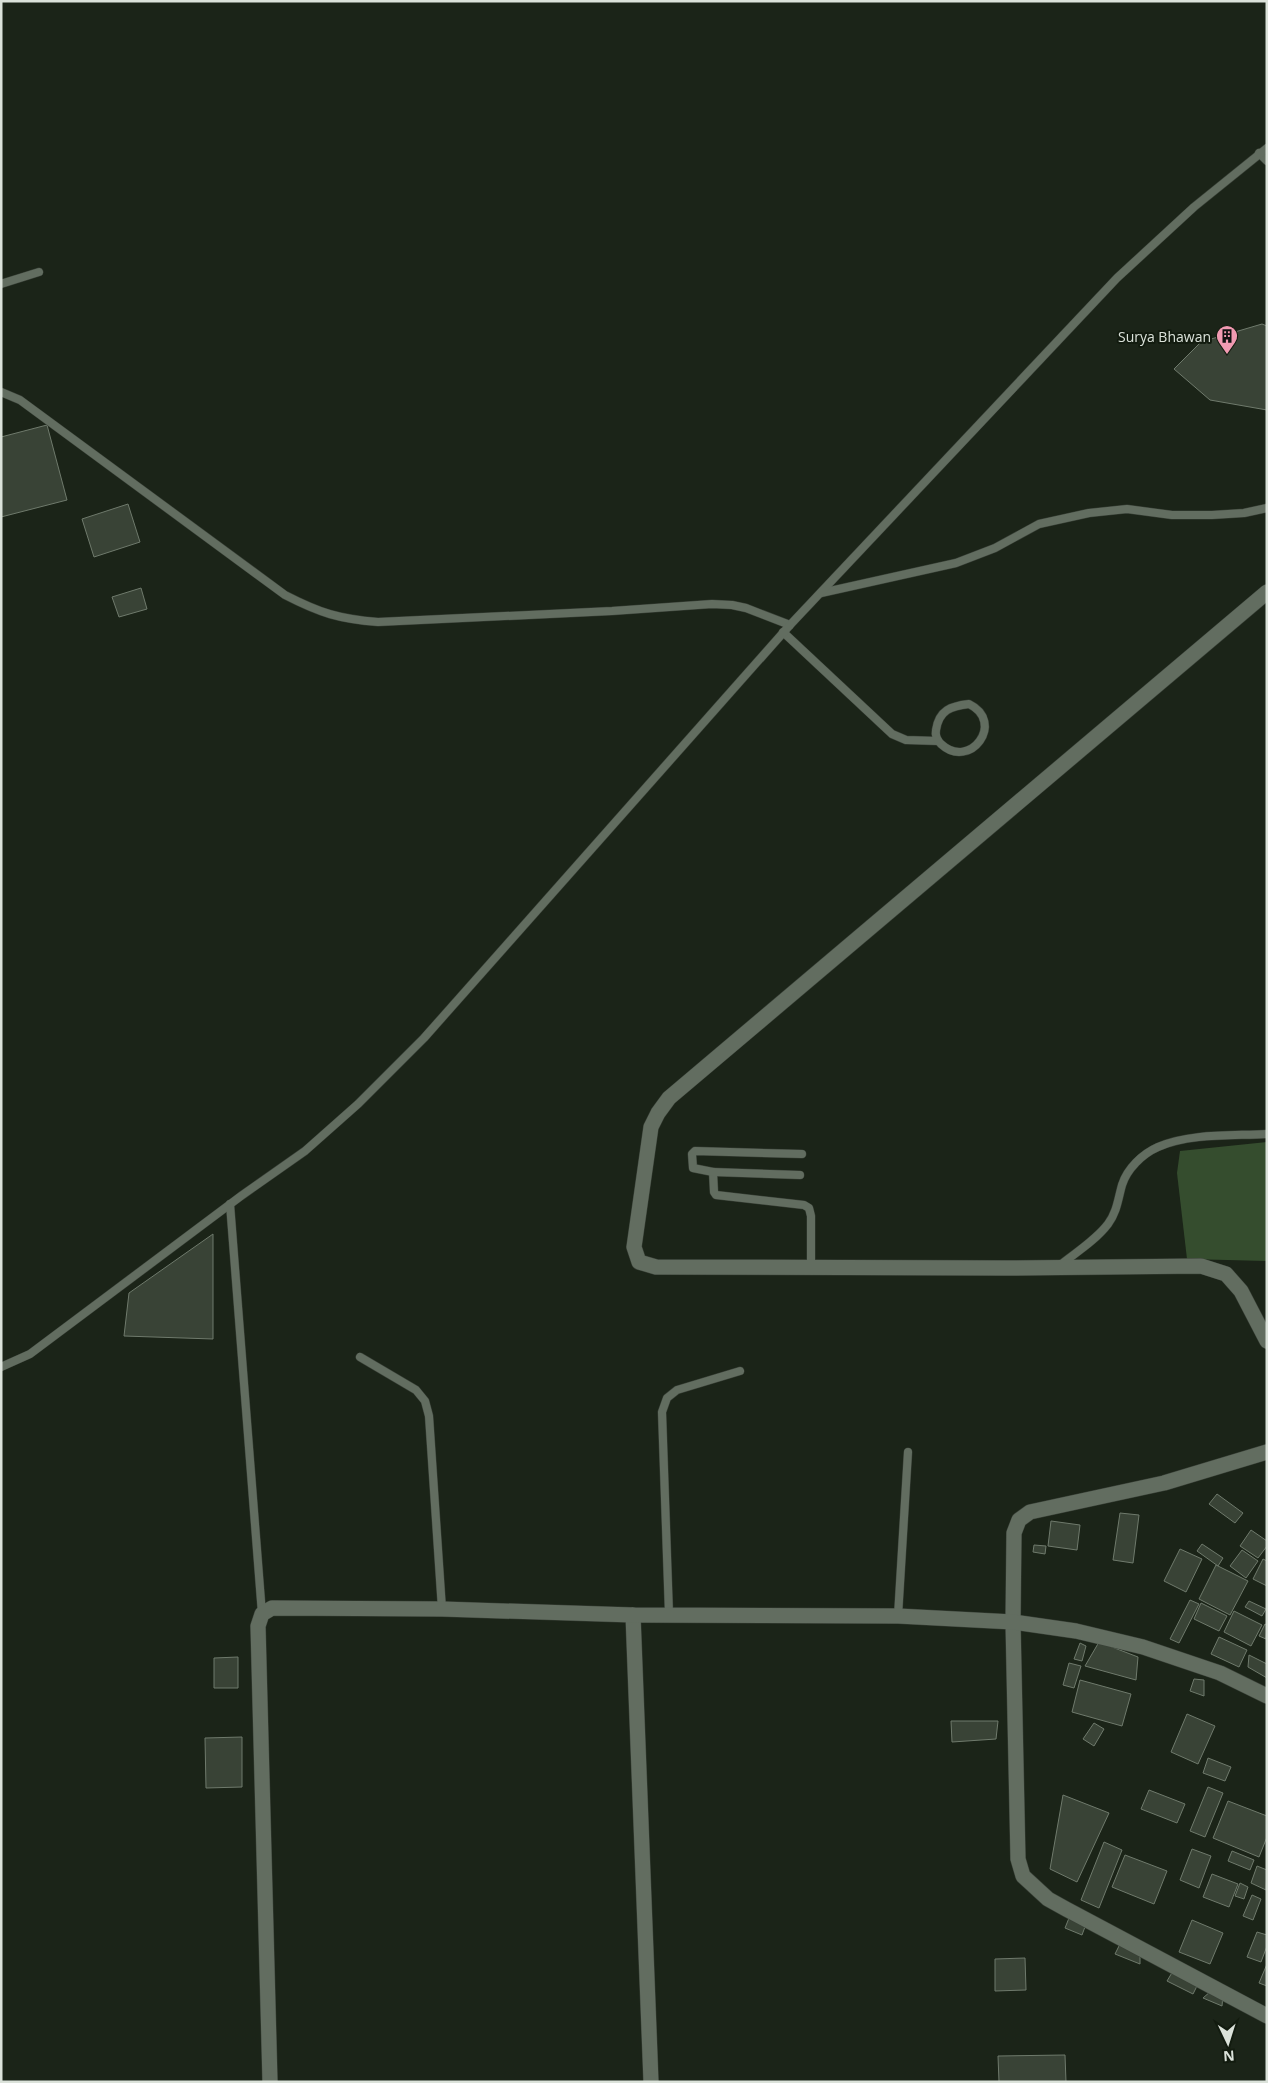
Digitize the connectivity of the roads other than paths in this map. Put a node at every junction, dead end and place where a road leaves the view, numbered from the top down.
1 (1267, 148) edge
2 (1259, 154) junction
3 (1267, 161) edge
4 (39, 272) dead end
5 (1, 284) edge
6 (1, 392) edge
7 (1267, 508) edge
8 (1267, 592) edge
9 (820, 593) junction
10 (790, 625) junction
11 (783, 632) junction
12 (938, 741) junction
13 (1267, 1134) edge
14 (802, 1154) dead end
15 (713, 1172) junction
16 (800, 1175) dead end
17 (230, 1204) junction
18 (811, 1266) junction
19 (1057, 1267) junction
20 (1267, 1341) edge
21 (360, 1357) dead end
22 (1, 1368) edge
23 (740, 1371) dead end
24 (908, 1452) dead end
25 (1267, 1452) edge
26 (442, 1609) junction
27 (262, 1614) junction
28 (633, 1614) junction
29 (669, 1614) junction
30 (898, 1616) junction
31 (1013, 1622) junction
32 (1267, 1696) edge
33 (1267, 2016) edge
34 (270, 2082) edge
35 (651, 2082) edge

1 - 2 lane
2 - 3 lane
2 - 9 lane
4 - 5 lane
6 - 10 lane
7 - 9 lane
8 - 18 street
9 - 10 lane
10 - 11 lane
11 - 12 lane
11 - 17 lane
12 - 12 lane
13 - 19 lane
14 - 15 lane
15 - 16 lane
15 - 18 lane
17 - 22 lane
17 - 27 lane
18 - 19 street
19 - 20 street
21 - 26 lane
23 - 29 lane
24 - 30 lane
25 - 31 street
26 - 27 street
26 - 28 street
27 - 34 street
28 - 29 street
28 - 35 street
29 - 30 street
30 - 31 street
31 - 32 street
31 - 33 street

